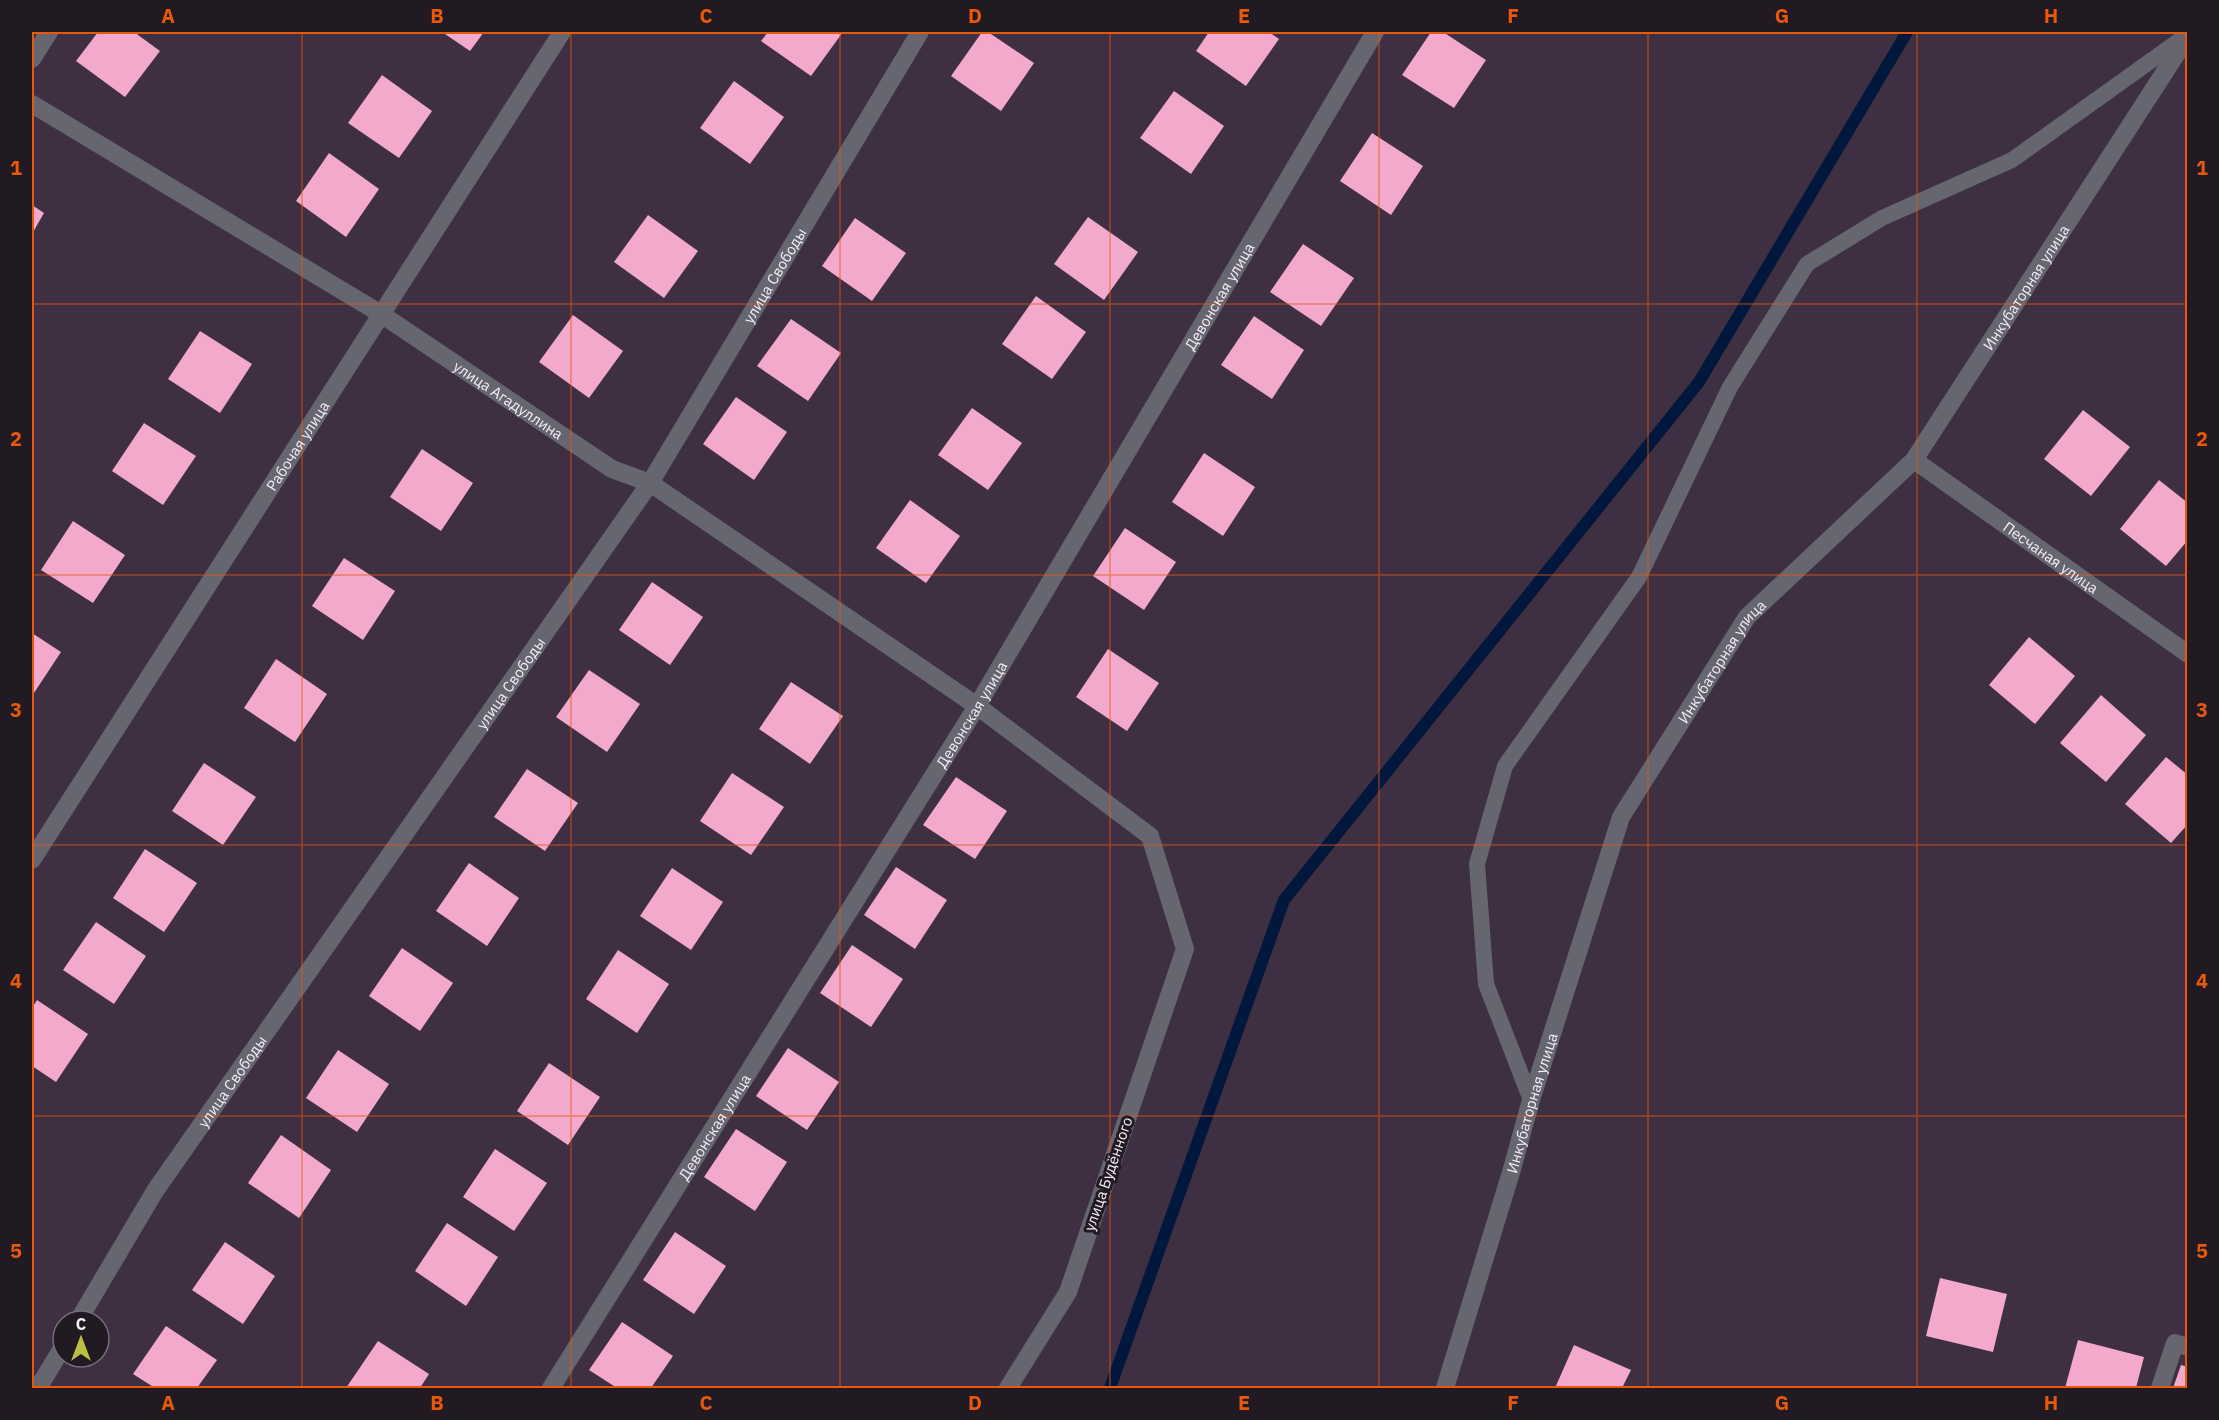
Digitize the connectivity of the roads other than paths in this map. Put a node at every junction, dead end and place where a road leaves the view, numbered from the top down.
1 (49, 32) edge
2 (562, 32) edge
3 (920, 32) edge
4 (1376, 32) edge
5 (2187, 35) edge
6 (32, 59) edge
7 (32, 104) edge
8 (381, 314) junction
9 (1914, 460) junction
10 (650, 483) junction
11 (2187, 654) edge
12 (977, 706) junction
13 (32, 860) edge
14 (1185, 949) joint
15 (1530, 1100) junction
16 (85, 1309) edge
17 (2187, 1347) edge
18 (51, 1367) edge
19 (38, 1389) edge
20 (551, 1389) edge
21 (1008, 1389) edge
22 (1445, 1389) edge
23 (2160, 1389) edge

1 - 6 street
2 - 8 street, Рабочая улица
3 - 10 street, улица Свободы
4 - 12 street, Девонская улица
5 - 9 street, Инкубаторная улица
5 - 15 lane
7 - 8 street, улица Агадуллина
8 - 10 street, улица Агадуллина
8 - 13 street, Рабочая улица
9 - 11 street, Песчаная улица
9 - 15 street, Инкубаторная улица
10 - 12 street, улица Агадуллина
10 - 16 street, улица Свободы
12 - 14 street, улица Агадуллина
12 - 20 street, Девонская улица
14 - 21 street, улица Будённого
15 - 22 street, Инкубаторная улица
17 - 23 street
18 - 19 street

